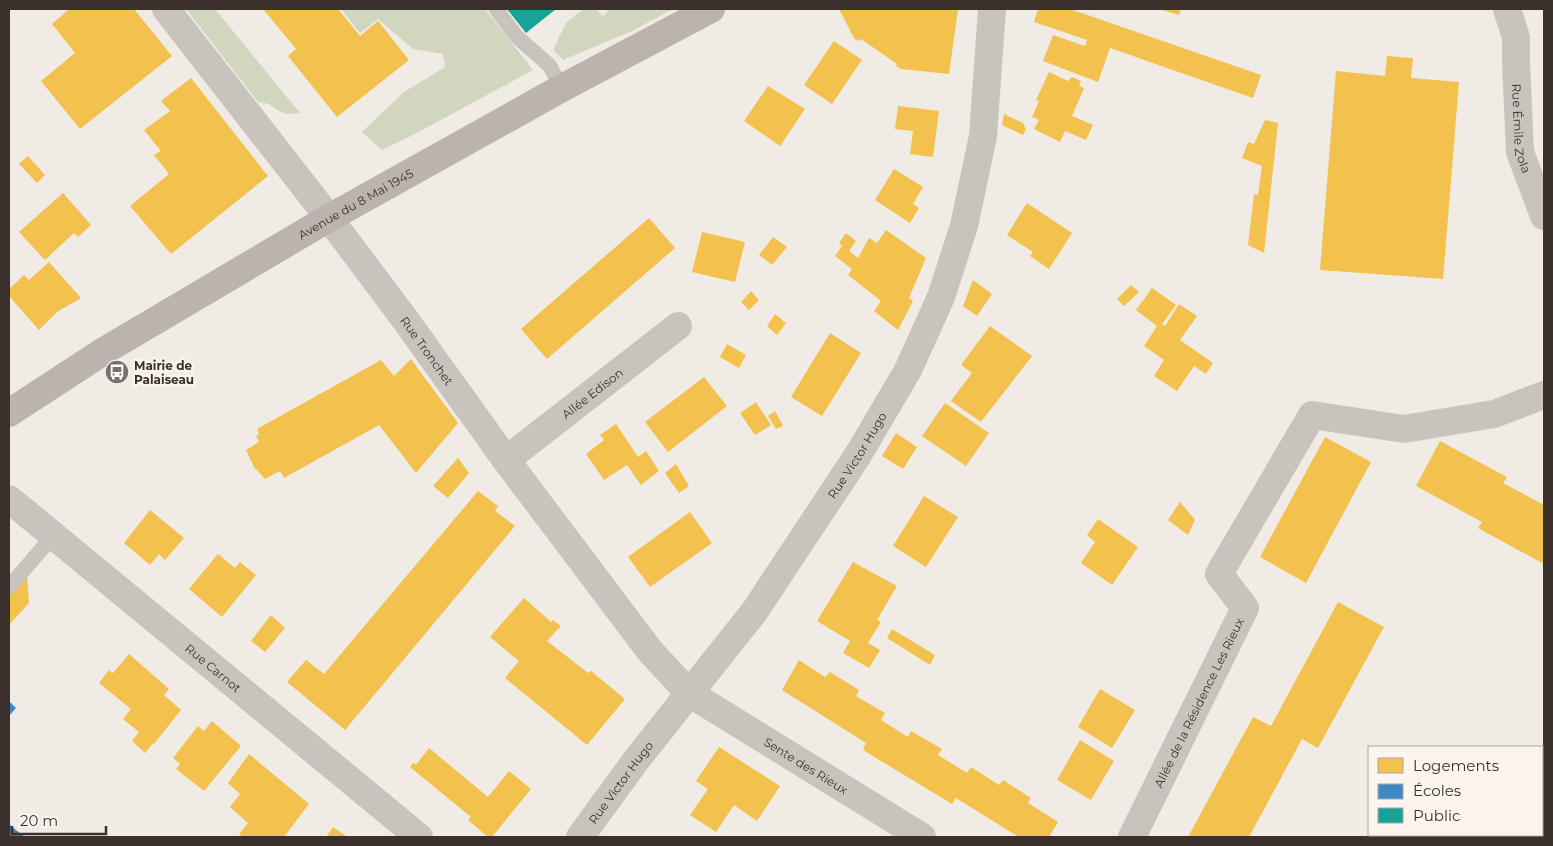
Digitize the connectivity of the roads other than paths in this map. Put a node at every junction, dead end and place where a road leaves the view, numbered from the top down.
1 (166, 9) edge
2 (496, 9) edge
3 (711, 9) edge
4 (992, 9) edge
5 (1507, 9) edge
6 (1528, 9) edge
7 (1516, 37) junction
8 (562, 88) junction
9 (1544, 216) edge
10 (329, 218) junction
11 (678, 326) dead end
12 (1544, 395) edge
13 (9, 413) edge
14 (506, 460) junction
15 (9, 498) edge
16 (53, 536) junction
17 (9, 587) edge
18 (689, 693) junction
19 (419, 837) edge
20 (580, 837) edge
21 (922, 837) edge
22 (1132, 837) edge

1 - 10 street, Rue Tronchet
2 - 8 lane
3 - 8 main road, Avenue du 8 Mai 1945
4 - 18 street, Rue Victor Hugo
5 - 7 street
6 - 7 street
7 - 9 street, Rue Émile Zola
8 - 10 main road, Avenue du 8 Mai 1945
10 - 13 main road, Avenue du 8 Mai 1945
10 - 14 street, Rue Tronchet
11 - 14 street, Allée Edison
12 - 22 street, Allée de la Résidence Les Rieux
14 - 18 street, Rue Tronchet
15 - 16 street, Rue Carnot
16 - 17 lane
16 - 19 street, Rue Carnot
18 - 20 street, Rue Victor Hugo
18 - 21 street, Sente des Rieux

